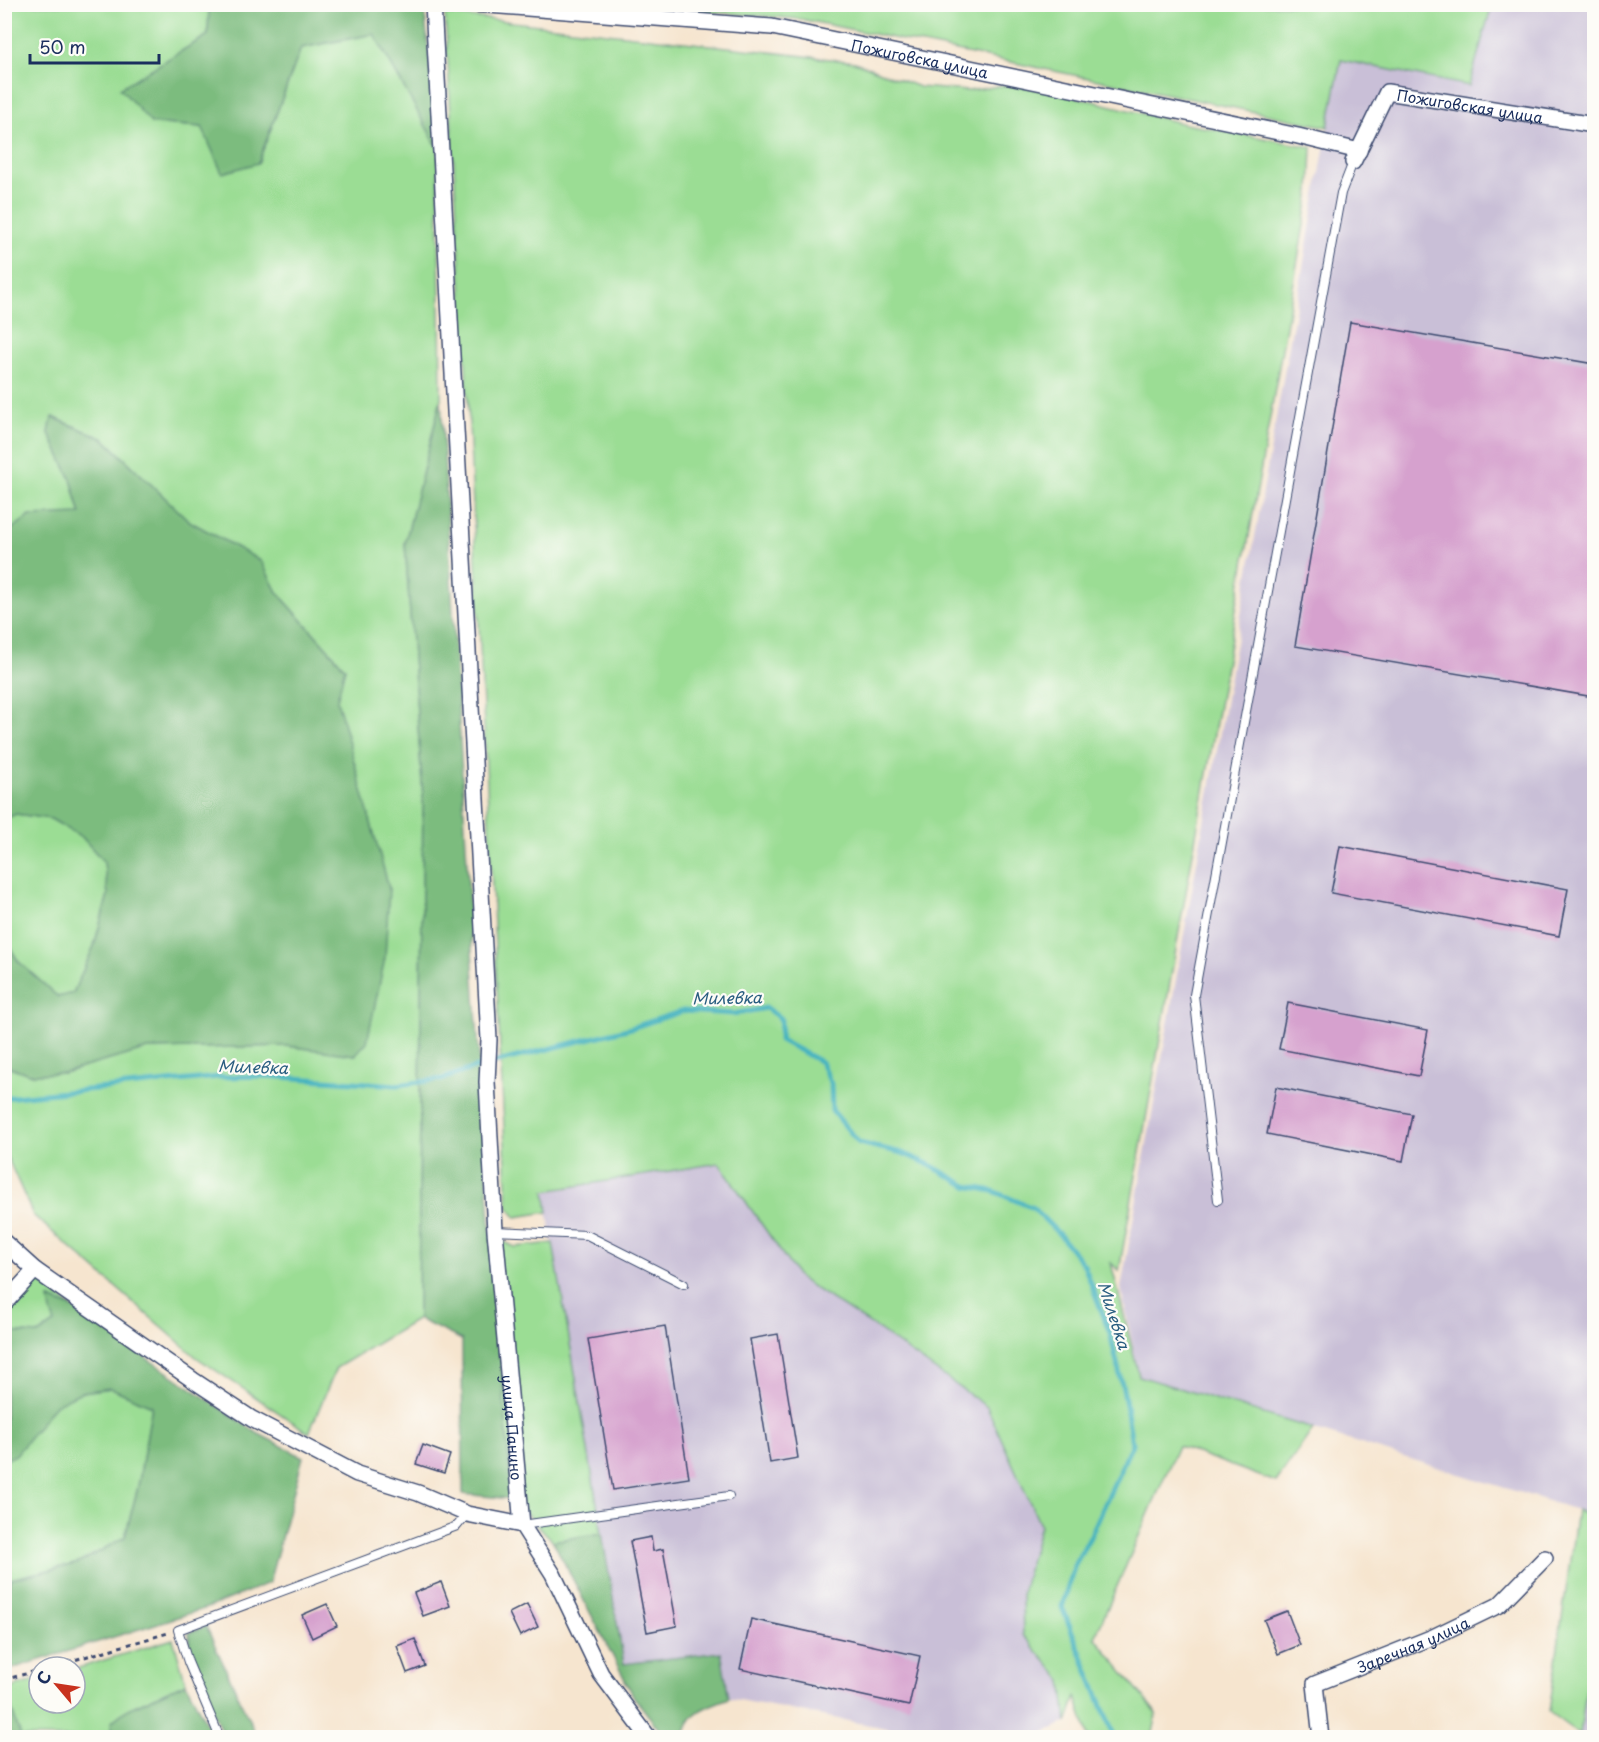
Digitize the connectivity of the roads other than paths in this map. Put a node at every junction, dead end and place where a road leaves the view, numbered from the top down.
1 (433, 4) edge
2 (474, 4) edge
3 (1594, 125) edge
4 (1356, 157) junction
5 (1218, 1200) dead end
6 (495, 1231) junction
7 (4, 1242) edge
8 (34, 1270) junction
9 (684, 1284) dead end
10 (4, 1304) edge
11 (729, 1496) dead end
12 (467, 1514) junction
13 (522, 1525) junction
14 (1545, 1558) dead end
15 (220, 1737) edge
16 (649, 1737) edge
17 (1321, 1737) edge

1 - 6 street, улица Панино
2 - 4 street, Пожиговска улица
3 - 4 street, Пожиговская улица
4 - 5 lane
6 - 9 lane
6 - 13 street, улица Панино
7 - 8 street
8 - 10 street
8 - 12 street
11 - 13 lane
12 - 13 street
12 - 15 lane
13 - 16 street, улица Панино
14 - 17 street, Заречная улица

